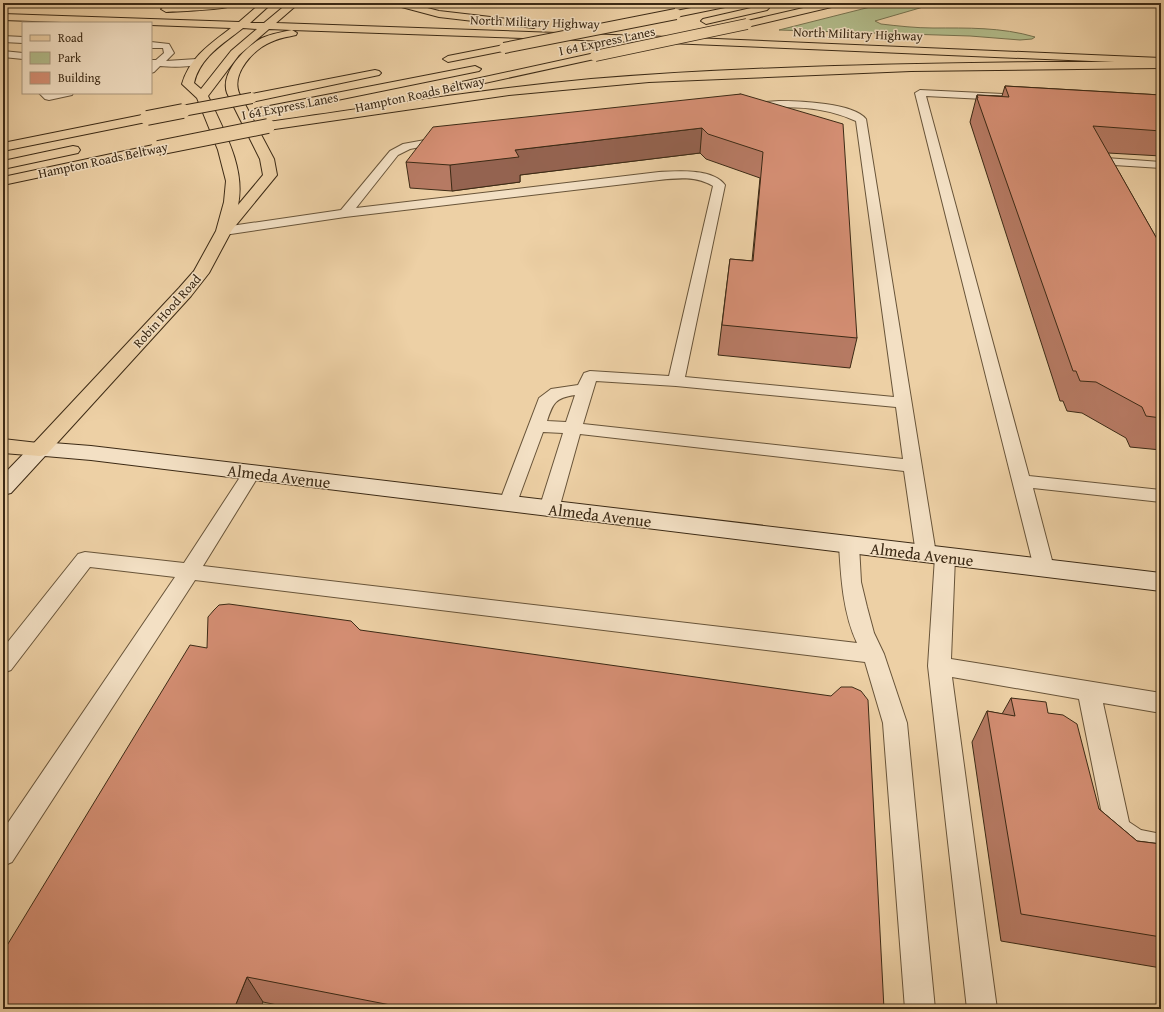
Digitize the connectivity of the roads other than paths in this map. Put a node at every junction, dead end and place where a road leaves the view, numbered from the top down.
1 (235, 3) edge
2 (267, 3) edge
3 (294, 3) edge
4 (397, 3) edge
5 (728, 3) edge
6 (837, 3) edge
7 (773, 6) dead end
8 (678, 8) edge
9 (253, 15) junction
10 (278, 16) junction
11 (3, 17) edge
12 (293, 17) dead end
13 (96, 20) junction
14 (424, 21) dead end
15 (119, 22) edge
16 (702, 22) dead end
17 (152, 25) edge
18 (241, 25) junction
19 (267, 26) junction
20 (557, 26) dead end
21 (322, 28) junction
22 (667, 29) dead end
23 (3, 39) edge
24 (22, 40) edge
25 (903, 40) dead end
26 (152, 45) edge
27 (582, 47) dead end
28 (211, 48) junction
29 (3, 54) edge
30 (20, 55) edge
31 (1161, 61) edge
32 (197, 62) junction
33 (435, 62) dead end
34 (155, 63) edge
35 (3, 64) edge
36 (1161, 65) edge
37 (490, 66) dead end
38 (389, 71) dead end
39 (45, 94) edge
40 (63, 94) edge
41 (202, 96) junction
42 (1016, 98) edge
43 (734, 107) edge
44 (199, 125) dead end
45 (268, 126) junction
46 (461, 137) edge
47 (3, 146) edge
48 (86, 148) dead end
49 (3, 165) edge
50 (1161, 165) edge
51 (3, 181) edge
52 (1120, 188) edge
53 (345, 213) junction
54 (224, 231) junction
55 (676, 381) junction
56 (585, 389) junction
57 (904, 403) junction
58 (537, 426) junction
59 (573, 428) junction
60 (3, 446) edge
61 (40, 449) junction
62 (914, 466) junction
63 (252, 472) junction
64 (1021, 481) junction
65 (3, 488) edge
66 (1161, 496) edge
67 (508, 503) junction
68 (548, 509) junction
69 (849, 545) junction
70 (936, 556) junction
71 (1044, 568) junction
72 (189, 572) junction
73 (1161, 582) edge
74 (873, 654) junction
75 (3, 664) edge
76 (939, 666) junction
77 (1089, 691) junction
78 (1161, 703) edge
79 (1161, 846) edge
80 (3, 853) edge
81 (920, 1009) edge
82 (982, 1009) edge

1 - 9 main road
2 - 9 main road, Robin Hood Road
3 - 10 main road
4 - 14 main road, North Military Highway
5 - 8 main road, Hampton Roads Beltway
6 - 45 main road, Hampton Roads Beltway, bridge
7 - 16 main road
8 - 33 main road, Hampton Roads Beltway, bridge
9 - 10 main road
9 - 18 main road, Robin Hood Road
10 - 12 main road
10 - 19 main road
11 - 13 main road, North Military Highway
13 - 15 main road
13 - 18 main road, North Military Highway
17 - 28 main road
18 - 19 main road, North Military Highway
18 - 28 main road, Robin Hood Road
19 - 21 main road, North Military Highway
19 - 41 main road
20 - 25 main road, North Military Highway
21 - 31 main road, North Military Highway
21 - 54 main road
22 - 27 main road, I 64 Express Lanes
23 - 24 lane
26 - 34 lane
28 - 32 main road, Robin Hood Road
29 - 30 lane
30 - 35 lane
32 - 34 lane
32 - 41 main road, Robin Hood Road
36 - 45 main road
37 - 44 main road, I 64 Express Lanes
38 - 47 main road, Hampton Roads Beltway, bridge
39 - 40 lane
41 - 54 main road, Robin Hood Road
42 - 64 lane
43 - 57 lane
45 - 51 main road, Hampton Roads Beltway, bridge
46 - 53 lane
48 - 49 main road
50 - 52 lane
53 - 54 lane
53 - 55 lane
54 - 61 main road, Robin Hood Road
55 - 56 lane
55 - 57 lane
56 - 58 lane
56 - 59 lane
57 - 62 lane
58 - 59 lane
58 - 67 lane
59 - 62 lane
59 - 68 lane
60 - 61 main road
61 - 63 street, Almeda Avenue
61 - 65 street, Robin Hood Road
62 - 70 lane
63 - 67 street, Almeda Avenue
63 - 72 lane
64 - 66 lane
64 - 71 lane
67 - 68 street, Almeda Avenue
68 - 69 street, Almeda Avenue
69 - 70 street, Almeda Avenue
69 - 74 lane
70 - 71 street, Almeda Avenue
70 - 76 lane
71 - 73 street, Almeda Avenue
72 - 74 lane
72 - 75 lane
72 - 80 lane
74 - 81 lane
76 - 77 lane
76 - 82 lane
77 - 78 lane
77 - 79 lane

